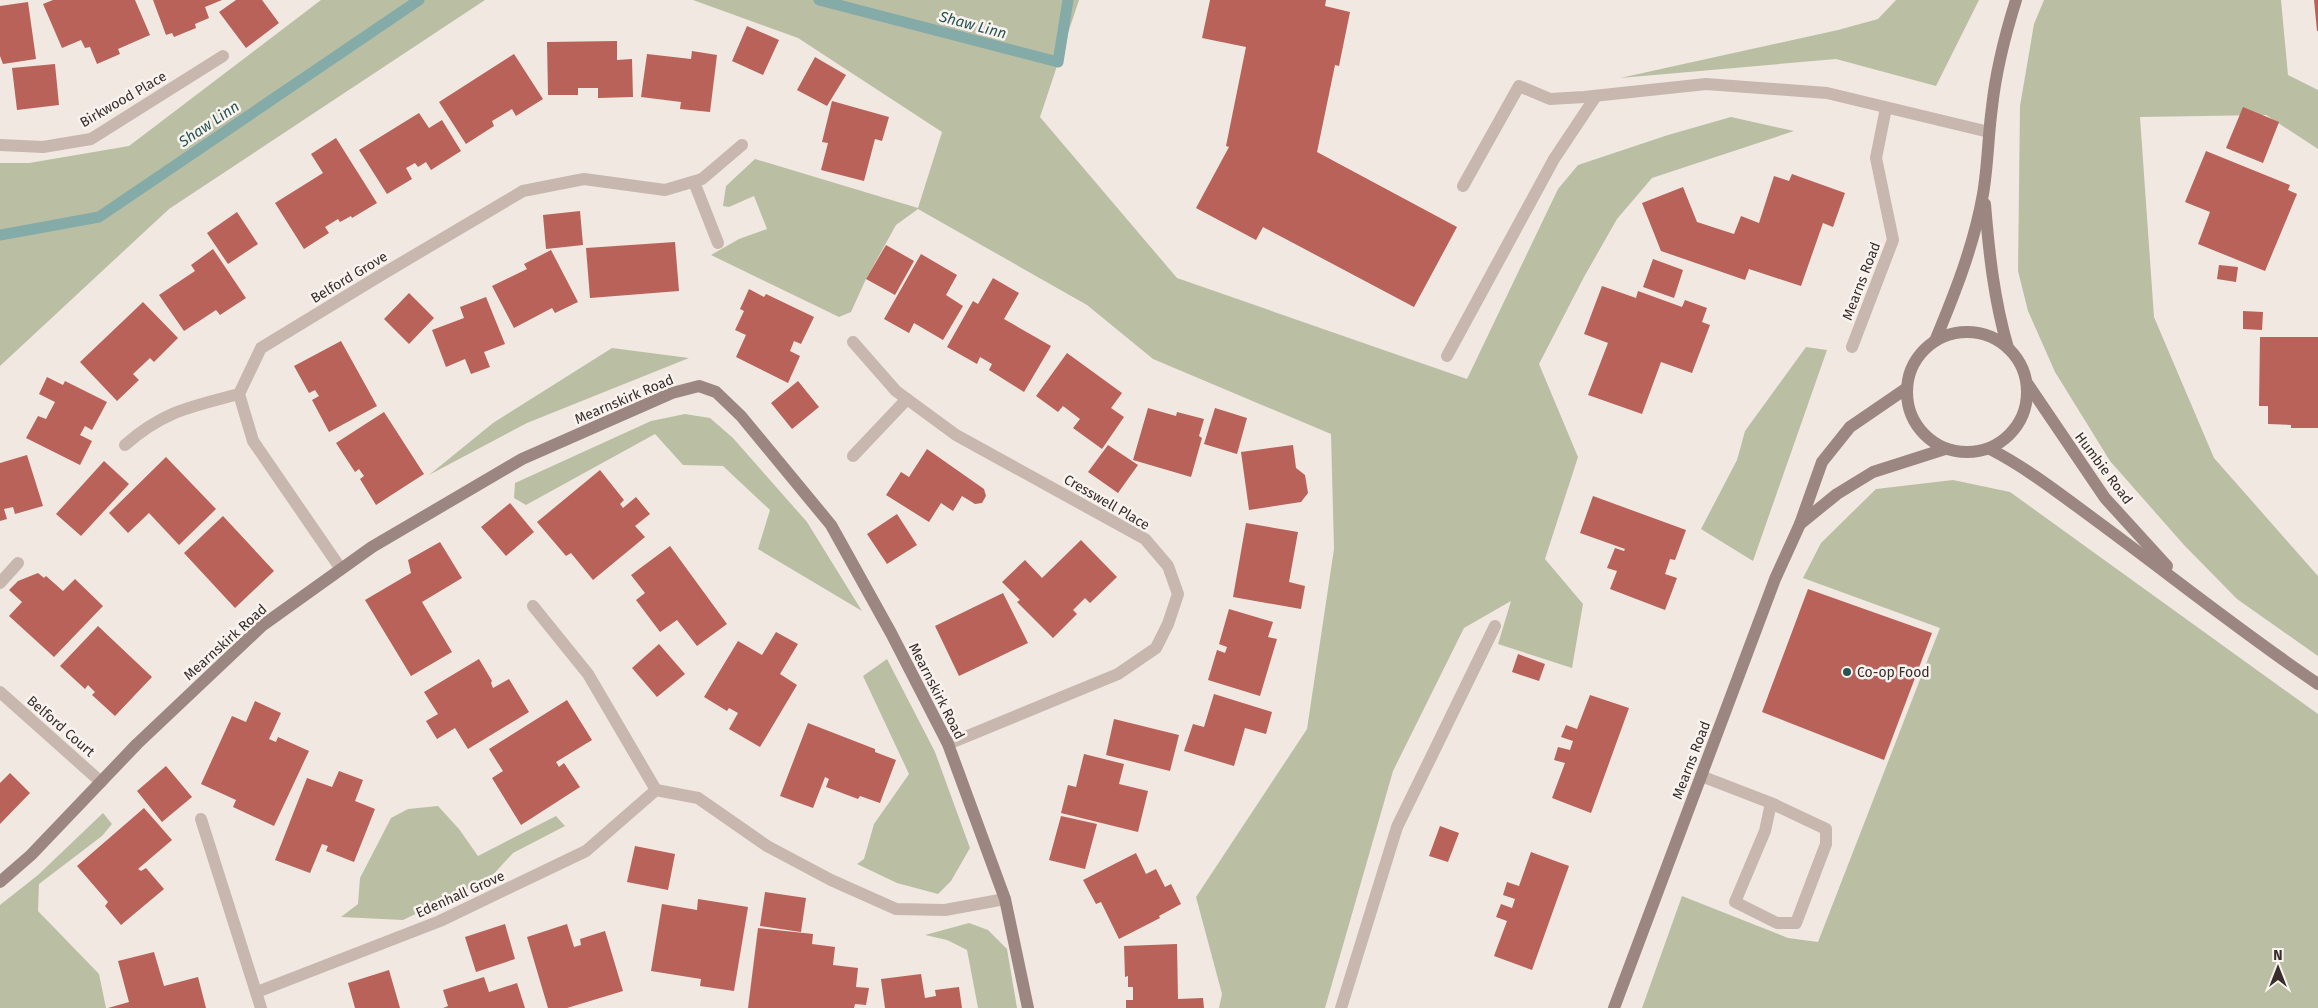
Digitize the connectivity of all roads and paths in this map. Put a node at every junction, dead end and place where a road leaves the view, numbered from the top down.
1 (2016, 0) edge
2 (223, 56) dead end
3 (1596, 96) junction
4 (1886, 108) junction
5 (1989, 132) junction
6 (0, 145) edge
7 (742, 145) dead end
8 (694, 182) junction
9 (1463, 186) dead end
10 (1984, 192) junction
11 (718, 243) dead end
12 (1935, 341) junction
13 (853, 342) dead end
14 (1852, 347) dead end
15 (2008, 348) junction
16 (1447, 356) dead end
17 (2027, 383) junction
18 (1907, 388) junction
19 (239, 394) junction
20 (907, 399) junction
21 (124, 445) dead end
22 (1945, 448) junction
23 (1990, 448) junction
24 (853, 456) dead end
25 (1800, 524) junction
26 (18, 563) dead end
27 (342, 569) junction
28 (0, 583) edge
29 (2186, 586) junction
30 (533, 606) dead end
31 (1495, 626) dead end
32 (2318, 684) edge
33 (0, 692) edge
34 (948, 744) junction
35 (1701, 776) junction
36 (101, 782) junction
37 (656, 790) junction
38 (1771, 803) junction
39 (201, 819) dead end
40 (0, 882) edge
41 (1005, 899) junction
42 (257, 992) junction
43 (261, 1008) edge
44 (1028, 1008) edge
45 (1340, 1008) edge
46 (1614, 1008) edge

1 - 5 street
2 - 6 street, Birkwood Place
3 - 4 street
3 - 9 street
3 - 16 street
4 - 5 street
4 - 14 street, Mearns Road
5 - 10 street
7 - 8 street, Belford Grove
8 - 11 street
8 - 19 street, Belford Grove
10 - 12 street
10 - 15 street
12 - 15 street
12 - 18 street
13 - 20 street, Cresswell Place
15 - 17 street
17 - 23 street
17 - 29 street, Humbie Road
18 - 22 street
18 - 25 street, Mearns Road
19 - 21 street
19 - 27 street
20 - 24 street
20 - 34 street, Cresswell Place
22 - 23 street
22 - 25 street, Mearns Road
23 - 29 street, Humbie Road
25 - 35 street, Mearns Road
26 - 28 street
27 - 34 street, Mearnskirk Road
27 - 36 street, Mearnskirk Road
29 - 32 street, Humbie Road
30 - 37 street
31 - 45 street
33 - 36 street, Belford Court
34 - 41 street, Mearnskirk Road
35 - 38 street
35 - 46 street, Mearns Road
36 - 40 street, Mearnskirk Road
37 - 41 street
37 - 42 street, Edenhall Grove
38 - 38 street
39 - 42 street
41 - 44 street, Mearnskirk Road
42 - 43 street

